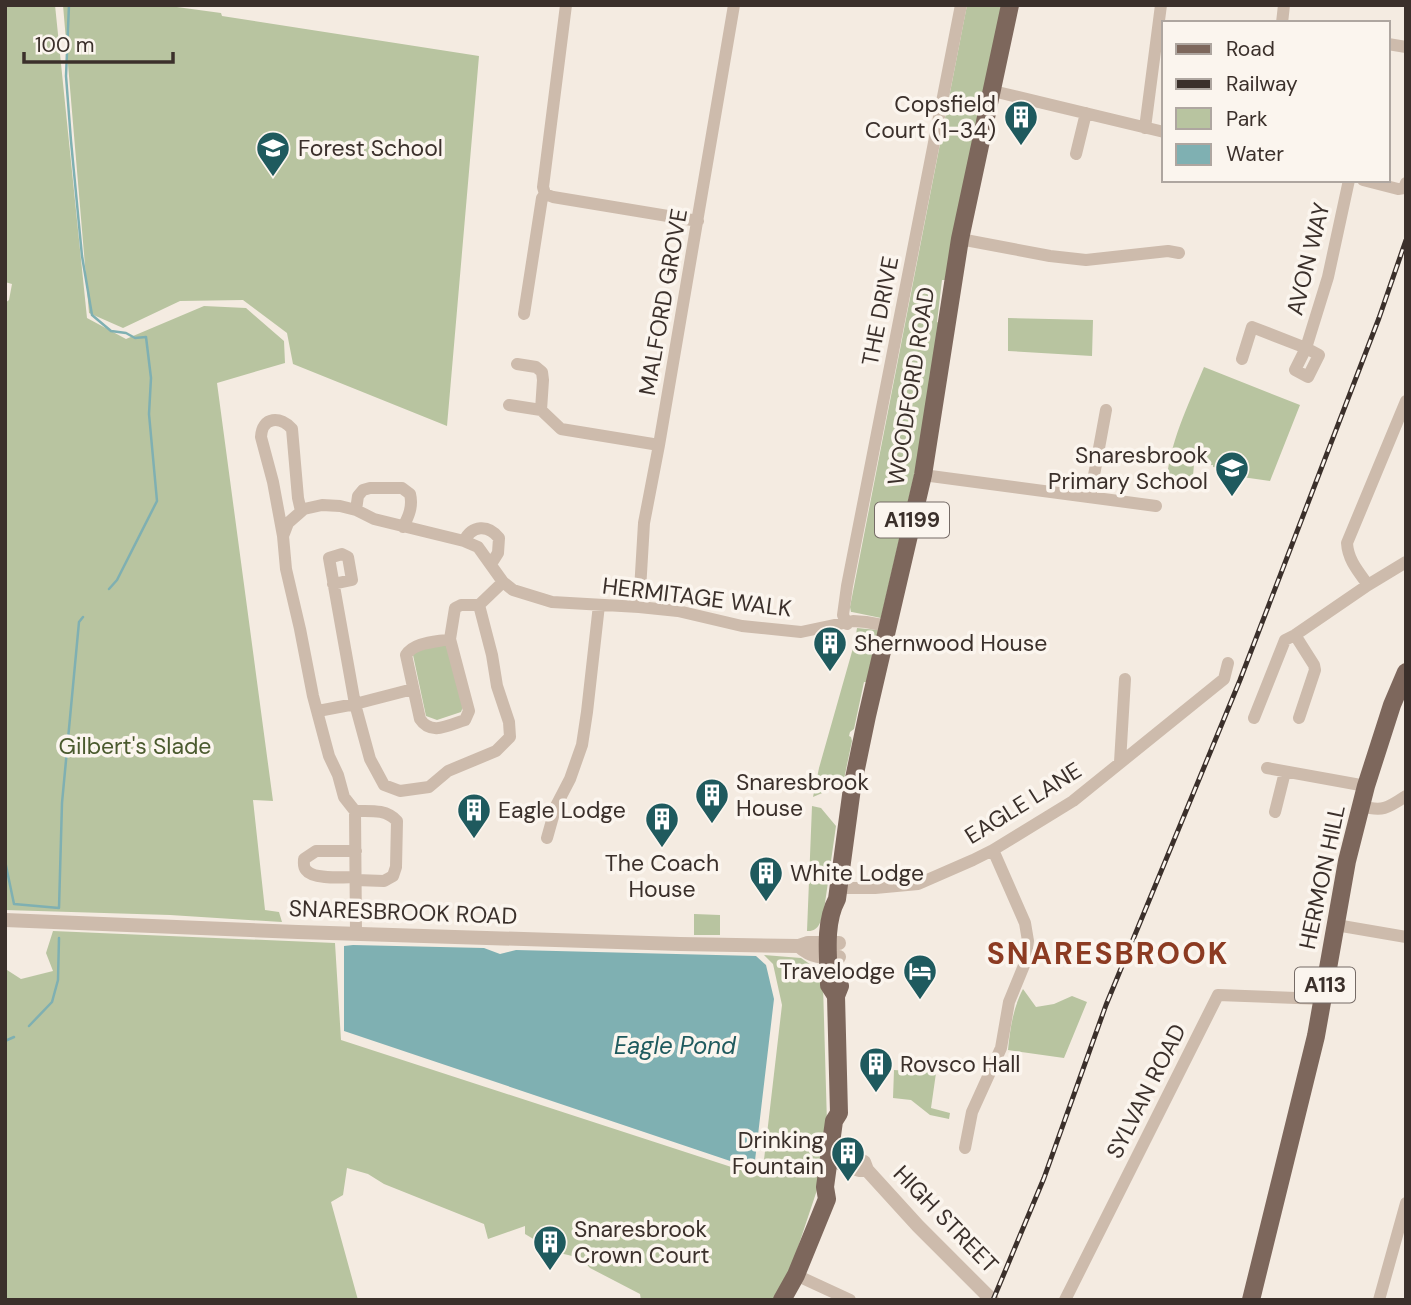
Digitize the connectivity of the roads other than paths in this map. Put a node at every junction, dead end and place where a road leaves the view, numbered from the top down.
1 (566, 5) edge
2 (734, 5) edge
3 (961, 5) edge
4 (1010, 5) edge
5 (1161, 5) edge
6 (993, 91) junction
7 (1086, 113) junction
8 (1145, 128) junction
9 (1162, 132) edge
10 (1076, 154) dead end
11 (1349, 182) edge
12 (1376, 182) edge
13 (1402, 186) edge
14 (545, 194) junction
15 (698, 221) junction
16 (960, 239) junction
17 (1179, 253) dead end
18 (524, 314) dead end
19 (1242, 359) dead end
20 (517, 364) dead end
21 (1406, 401) edge
22 (509, 405) dead end
23 (541, 410) junction
24 (1106, 410) dead end
25 (659, 445) junction
26 (923, 475) junction
27 (273, 482) junction
28 (1090, 498) junction
29 (300, 505) junction
30 (1156, 506) dead end
31 (356, 510) junction
32 (403, 527) junction
33 (283, 536) junction
34 (464, 541) junction
35 (1406, 562) edge
36 (491, 564) junction
37 (503, 582) junction
38 (333, 584) dead end
39 (1368, 585) junction
40 (479, 605) junction
41 (599, 605) junction
42 (639, 607) junction
43 (847, 624) junction
44 (888, 626) junction
45 (1295, 635) junction
46 (450, 639) junction
47 (1228, 663) dead end
48 (1406, 672) edge
49 (1125, 679) dead end
50 (412, 689) junction
51 (355, 704) junction
52 (318, 711) junction
53 (1254, 718) dead end
54 (1299, 718) dead end
55 (1120, 762) junction
56 (1268, 768) dead end
57 (1284, 772) junction
58 (1366, 786) junction
59 (1406, 796) edge
60 (1361, 806) junction
61 (355, 811) junction
62 (1275, 812) dead end
63 (547, 838) dead end
64 (993, 850) junction
65 (356, 852) junction
66 (356, 879) junction
67 (838, 894) junction
68 (5, 920) edge
69 (1336, 925) junction
70 (356, 933) junction
71 (1406, 937) edge
72 (834, 950) junction
73 (1323, 999) junction
74 (965, 1148) dead end
75 (836, 1156) junction
76 (1406, 1203) edge
77 (796, 1275) junction
78 (782, 1300) edge
79 (850, 1300) edge
80 (992, 1300) edge
81 (1065, 1300) edge
82 (1251, 1300) edge
83 (1380, 1300) edge

1 - 14 street
2 - 15 street, MALFORD GROVE
3 - 43 street, THE DRIVE
4 - 6 main road, WOODFORD ROAD / A1199
5 - 8 street
6 - 7 street
6 - 16 main road, WOODFORD ROAD / A1199
7 - 8 street
7 - 10 street
8 - 9 street
11 - 19 street, AVON WAY
12 - 13 street
14 - 15 street
14 - 18 street
15 - 25 street, MALFORD GROVE
16 - 17 street
16 - 26 main road, WOODFORD ROAD / A1199
20 - 23 street
21 - 39 street
22 - 23 street
23 - 25 street
24 - 28 street
25 - 42 street, MALFORD GROVE
26 - 28 street
26 - 44 main road, WOODFORD ROAD / A1199
27 - 29 street
27 - 29 street
27 - 33 street
28 - 30 street
29 - 31 street
29 - 33 street
31 - 32 street
31 - 32 street
32 - 34 street
33 - 52 street
34 - 36 street
34 - 36 street
35 - 39 street
36 - 37 street
37 - 40 street
37 - 41 street, HERMITAGE WALK
38 - 51 street
39 - 45 street
40 - 46 street
40 - 51 street
41 - 42 street, HERMITAGE WALK
41 - 63 street
42 - 43 street, HERMITAGE WALK
43 - 44 street, HERMITAGE WALK
44 - 67 main road, WOODFORD ROAD / A1199
45 - 53 street
45 - 54 street
46 - 50 street
46 - 50 street
47 - 55 street, EAGLE LANE
48 - 58 main road, HERMON HILL / A113
49 - 55 street
50 - 51 street
51 - 52 street
52 - 61 street
55 - 64 street, EAGLE LANE
56 - 57 street
57 - 58 street
57 - 62 street
58 - 60 main road, HERMON HILL / A113
59 - 60 street
60 - 69 main road, HERMON HILL / A113
61 - 65 street
61 - 66 street
64 - 67 street, EAGLE LANE
64 - 74 street
65 - 66 street
65 - 66 street
66 - 70 street
67 - 72 main road, A1199
68 - 70 street, SNARESBROOK ROAD
69 - 71 street
69 - 73 main road, HERMON HILL / A113
70 - 72 street, SNARESBROOK ROAD
72 - 75 main road, A1199
73 - 81 street, SYLVAN ROAD
73 - 82 main road, HERMON HILL / A113
75 - 77 main road, A1199
75 - 80 street, HIGH STREET
76 - 83 street
77 - 78 main road, A1199
77 - 79 street

